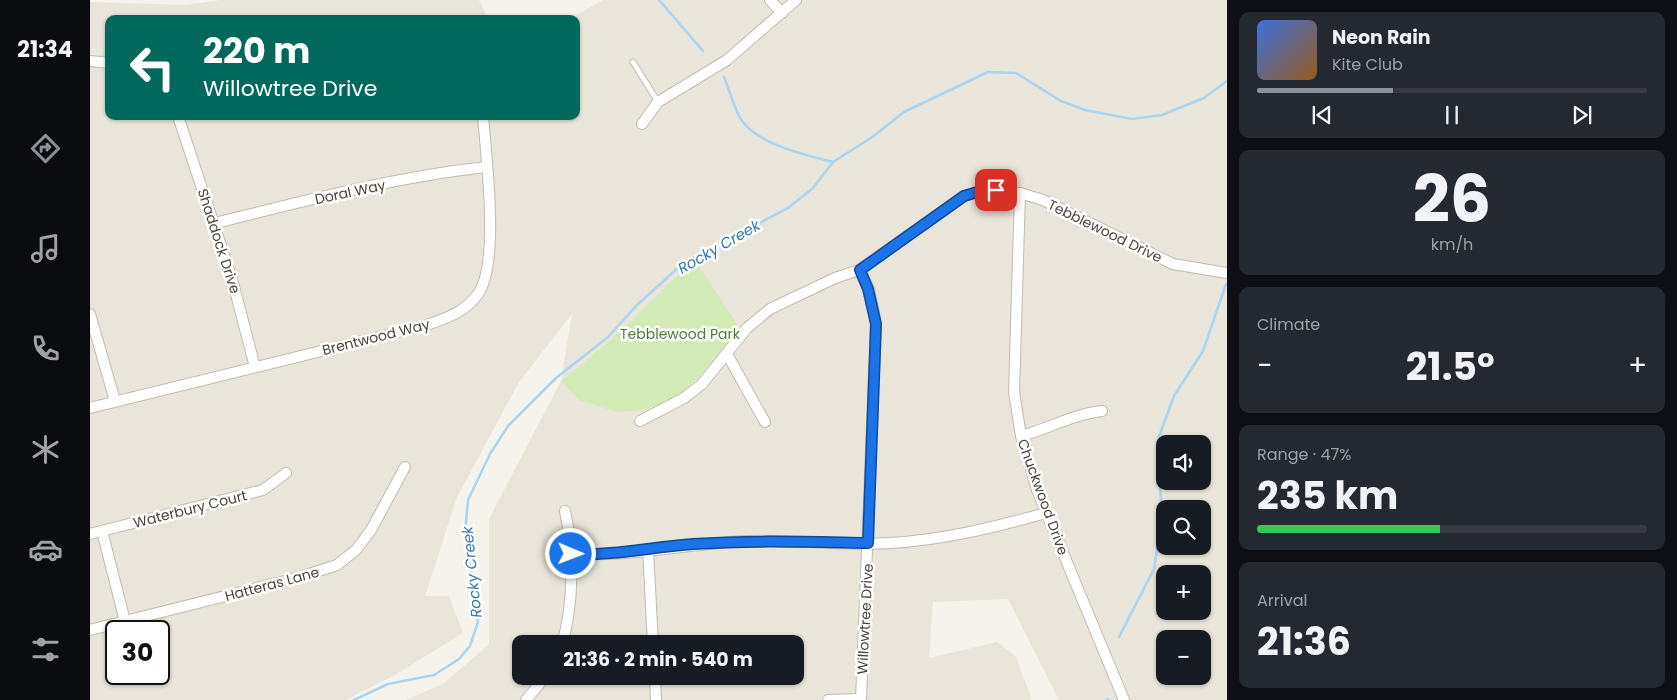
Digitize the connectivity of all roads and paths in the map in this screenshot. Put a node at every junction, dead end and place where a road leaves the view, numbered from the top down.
1 (770, 0) edge
2 (796, 0) edge
3 (782, 13) junction
4 (90, 61) edge
5 (633, 62) dead end
6 (105, 63) edge
7 (658, 102) junction
8 (179, 120) edge
9 (483, 120) edge
10 (642, 124) dead end
11 (486, 167) junction
12 (1020, 193) junction
13 (215, 223) junction
14 (860, 270) junction
15 (1227, 273) edge
16 (90, 314) edge
17 (727, 354) junction
18 (255, 367) junction
19 (115, 401) junction
20 (90, 408) edge
21 (1102, 411) dead end
22 (640, 420) dead end
23 (765, 422) dead end
24 (1020, 436) junction
25 (405, 467) dead end
26 (286, 473) dead end
27 (565, 511) dead end
28 (1046, 513) junction
29 (102, 531) junction
30 (90, 534) edge
31 (868, 543) junction
32 (648, 549) junction
33 (571, 554) junction
34 (125, 620) edge
35 (129, 620) edge
36 (105, 626) edge
37 (90, 630) edge
38 (564, 635) edge
39 (653, 635) edge
40 (538, 685) edge
41 (655, 685) edge
42 (526, 700) edge
43 (656, 700) edge
44 (828, 700) edge
45 (861, 700) edge
46 (1124, 700) edge

1 - 3 street
2 - 3 street
3 - 7 street
4 - 6 street
5 - 7 lane
7 - 10 street
8 - 13 street, Shaddock Drive
9 - 11 street, Brentwood Way
11 - 13 street, Doral Way
11 - 18 street, Brentwood Way
12 - 14 street, Tebblewood Drive
12 - 15 street, Tebblewood Drive
12 - 24 street, Chuckwood Drive
13 - 18 street, Shaddock Drive
14 - 17 street, Tebblewood Drive
14 - 31 street, Willowtree Drive
16 - 19 street
17 - 22 street, Tebblewood Drive
17 - 23 street
18 - 19 street, Brentwood Way
19 - 20 street, Brentwood Way
21 - 24 street
24 - 28 street, Chuckwood Drive
25 - 35 street, Hatteras Lane
26 - 29 street, Waterbury Court
27 - 33 street
28 - 31 street
28 - 46 street, Chuckwood Drive
29 - 30 street, Waterbury Court
29 - 34 street
31 - 32 street
31 - 45 street, Willowtree Drive
32 - 33 street
32 - 39 street
33 - 38 street
36 - 37 street, Hatteras Lane
40 - 42 street
41 - 43 street
44 - 45 street

